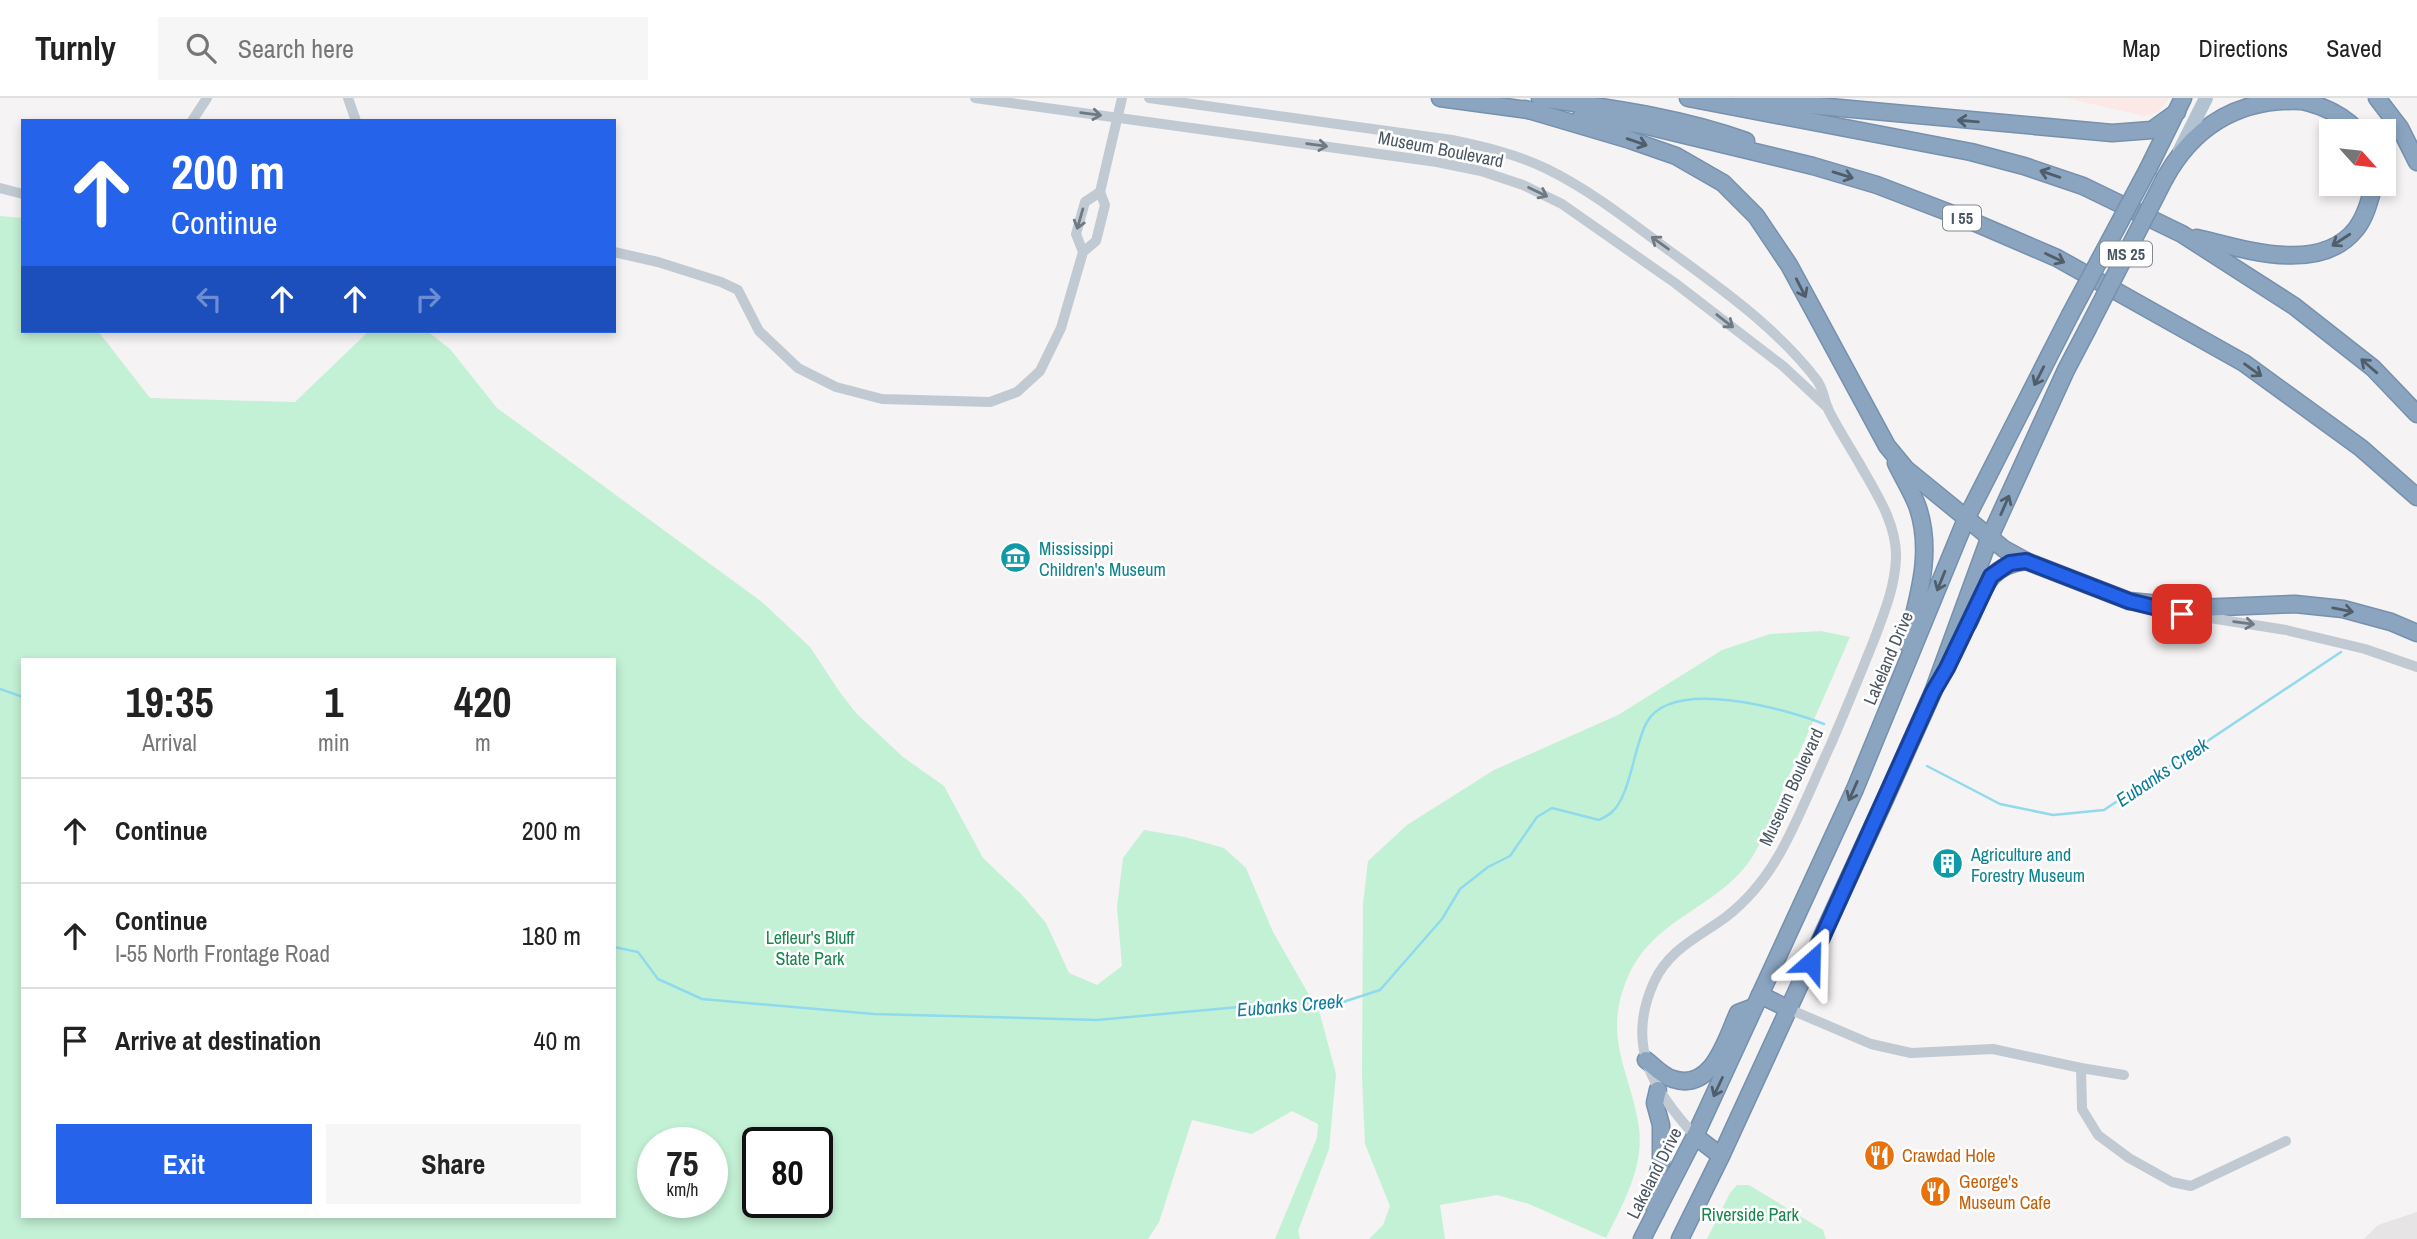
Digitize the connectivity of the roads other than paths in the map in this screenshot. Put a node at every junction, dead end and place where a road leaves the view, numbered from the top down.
1 (207, 98) edge
2 (348, 98) edge
3 (975, 98) edge
4 (1122, 98) edge
5 (1149, 98) edge
6 (1440, 98) edge
7 (1540, 98) edge
8 (1688, 98) edge
9 (1732, 98) edge
10 (2206, 98) edge
11 (2377, 98) edge
12 (2180, 105) edge
13 (1525, 109) junction
14 (1118, 118) junction
15 (193, 119) edge
16 (355, 119) edge
17 (2346, 119) edge
18 (1417, 135) junction
19 (2178, 155) junction
20 (1414, 159) junction
21 (2417, 162) edge
22 (1813, 166) junction
23 (0, 188) edge
24 (1100, 191) junction
25 (21, 193) edge
26 (2371, 196) edge
27 (1628, 220) junction
28 (2182, 234) junction
29 (1615, 240) junction
30 (616, 252) edge
31 (1083, 253) junction
32 (1828, 408) junction
33 (2417, 414) edge
34 (1887, 446) junction
35 (2417, 497) edge
36 (1966, 519) junction
37 (1989, 539) junction
38 (2026, 561) junction
39 (2129, 601) junction
40 (2417, 633) edge
41 (2417, 667) edge
42 (1933, 692) junction
43 (1894, 693) junction
44 (1757, 1001) junction
45 (1789, 1009) junction
46 (1646, 1060) junction
47 (2081, 1068) junction
48 (2124, 1075) dead end
49 (1658, 1090) junction
50 (1695, 1136) junction
51 (2286, 1141) dead end
52 (1721, 1156) junction
53 (1656, 1212) junction
54 (1642, 1239) edge
55 (1680, 1239) edge

1 - 15 street
2 - 16 street
3 -> 14 street, Museum Boulevard
4 - 14 street
5 - 18 street, Museum Boulevard
6 - 13 highway, I 55
7 - 22 highway
28 -> 8 highway
12 -> 9 highway
10 - 19 main road
11 - 21 highway
12 -> 36 highway, Lakeland Drive / MS 25, bridge
13 - 22 highway, I 55
13 -> 34 highway
14 -> 20 street, Museum Boulevard
14 - 24 street
17 - 19 highway
18 - 20 street
18 - 27 street, Museum Boulevard
37 -> 19 highway, MS 25, bridge
20 -> 29 street, Museum Boulevard
22 -> 35 highway, I 55
23 - 25 street
24 - 31 street
24 -> 31 street
26 -> 28 highway
27 - 29 street
32 -> 27 street, Museum Boulevard
33 -> 28 highway
29 -> 32 street, Museum Boulevard
30 - 31 street
32 - 46 street, Museum Boulevard
34 - 36 highway
34 - 43 highway
36 - 37 highway
36 -> 43 highway, Lakeland Drive / MS 25
37 - 38 highway
37 - 42 highway, MS 25
38 - 39 highway
38 - 42 highway
39 -> 40 highway
39 -> 41 street
42 - 45 highway, MS 25
43 -> 44 highway, Lakeland Drive / MS 25
44 - 45 highway
44 - 46 highway
44 -> 50 highway, Lakeland Drive / MS 25
45 - 47 street
45 - 52 highway, MS 25
46 - 49 street, Museum Boulevard
47 - 48 street
47 - 51 street
49 - 50 street, Museum Boulevard
49 - 53 highway
50 - 52 highway
50 - 53 highway, Lakeland Drive / MS 25
52 - 55 highway, MS 25
53 - 54 highway, Lakeland Drive / MS 25

